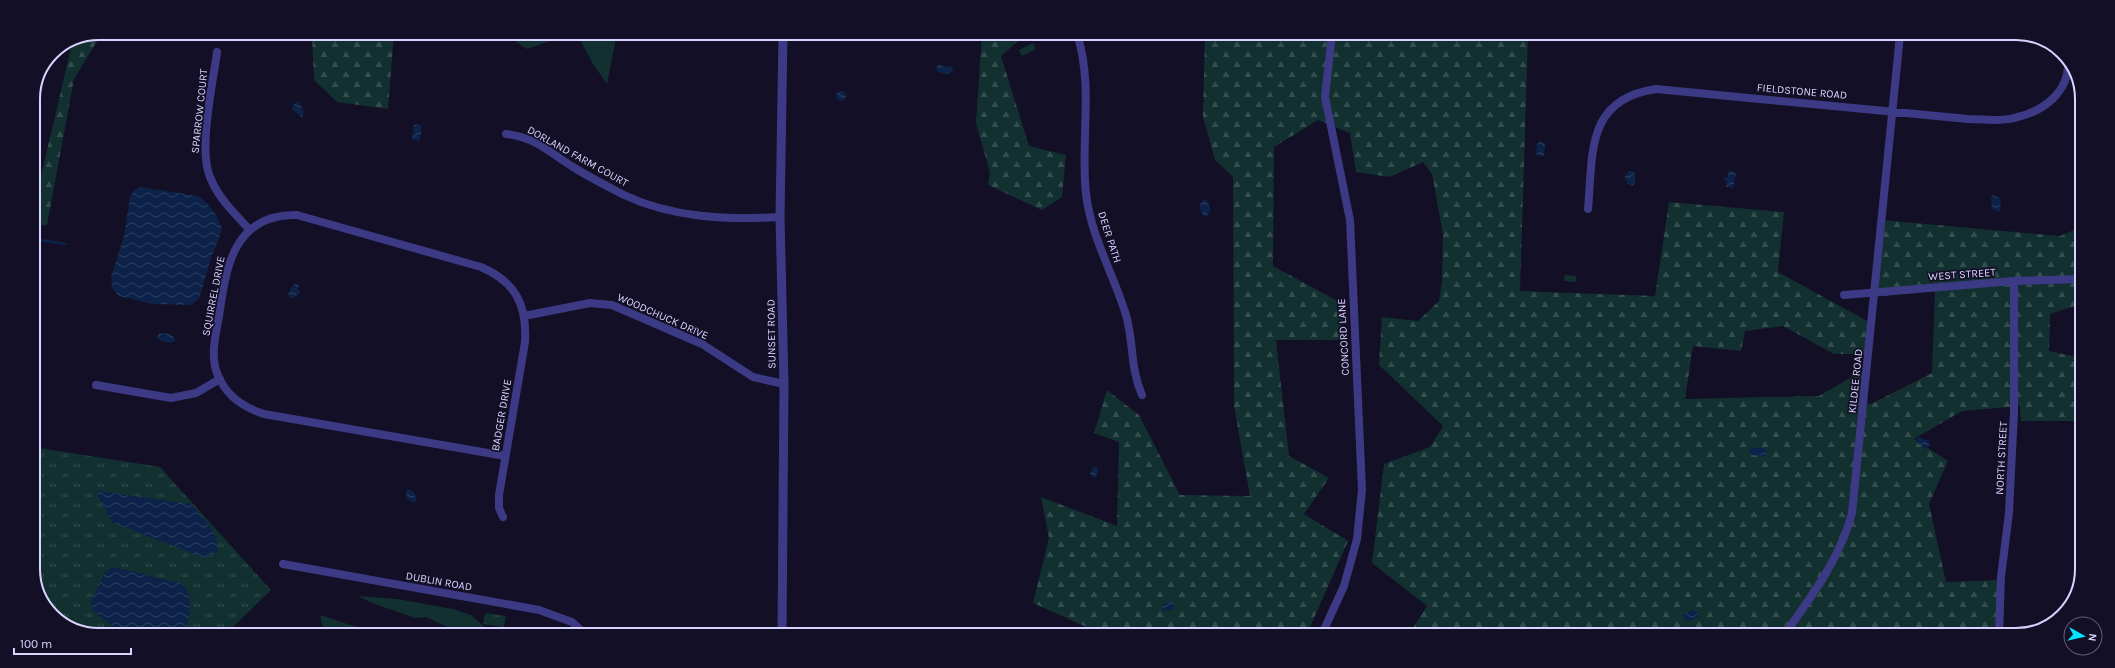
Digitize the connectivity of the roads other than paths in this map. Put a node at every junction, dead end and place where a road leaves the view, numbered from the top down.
1 (783, 40) edge
2 (1078, 40) edge
3 (1331, 40) edge
4 (1900, 40) edge
5 (217, 52) dead end
6 (2067, 70) edge
7 (1893, 111) junction
8 (506, 134) dead end
9 (1588, 209) dead end
10 (780, 217) junction
11 (250, 230) junction
12 (2075, 279) edge
13 (2014, 281) junction
14 (1875, 291) junction
15 (1844, 295) dead end
16 (524, 316) junction
17 (220, 379) junction
18 (784, 384) junction
19 (96, 385) dead end
20 (1142, 395) dead end
21 (506, 456) junction
22 (503, 517) dead end
23 (283, 564) dead end
24 (579, 628) edge
25 (782, 628) edge
26 (1325, 628) edge
27 (1789, 628) edge
28 (1999, 628) edge

1 - 10 street, SUNSET ROAD
2 - 20 street, DEER PATH
3 - 26 street, CONCORD LANE
4 - 7 street, KILDEE ROAD
5 - 11 street, SPARROW COURT
6 - 7 street, FIELDSTONE ROAD
7 - 9 street, FIELDSTONE ROAD
7 - 14 street, KILDEE ROAD
8 - 10 street, DORLAND FARM COURT
10 - 18 street, SUNSET ROAD
11 - 16 street, SQUIRREL DRIVE
11 - 17 street, SQUIRREL DRIVE
12 - 13 street, WEST STREET
13 - 14 street, WEST STREET
13 - 28 street, NORTH STREET
14 - 15 street, WEST STREET
14 - 27 street, KILDEE ROAD
16 - 18 street, WOODCHUCK DRIVE
16 - 21 street, BADGER DRIVE
17 - 19 street
17 - 21 street, SQUIRREL DRIVE
18 - 25 street, SUNSET ROAD
21 - 22 street, BADGER DRIVE
23 - 24 street, DUBLIN ROAD

